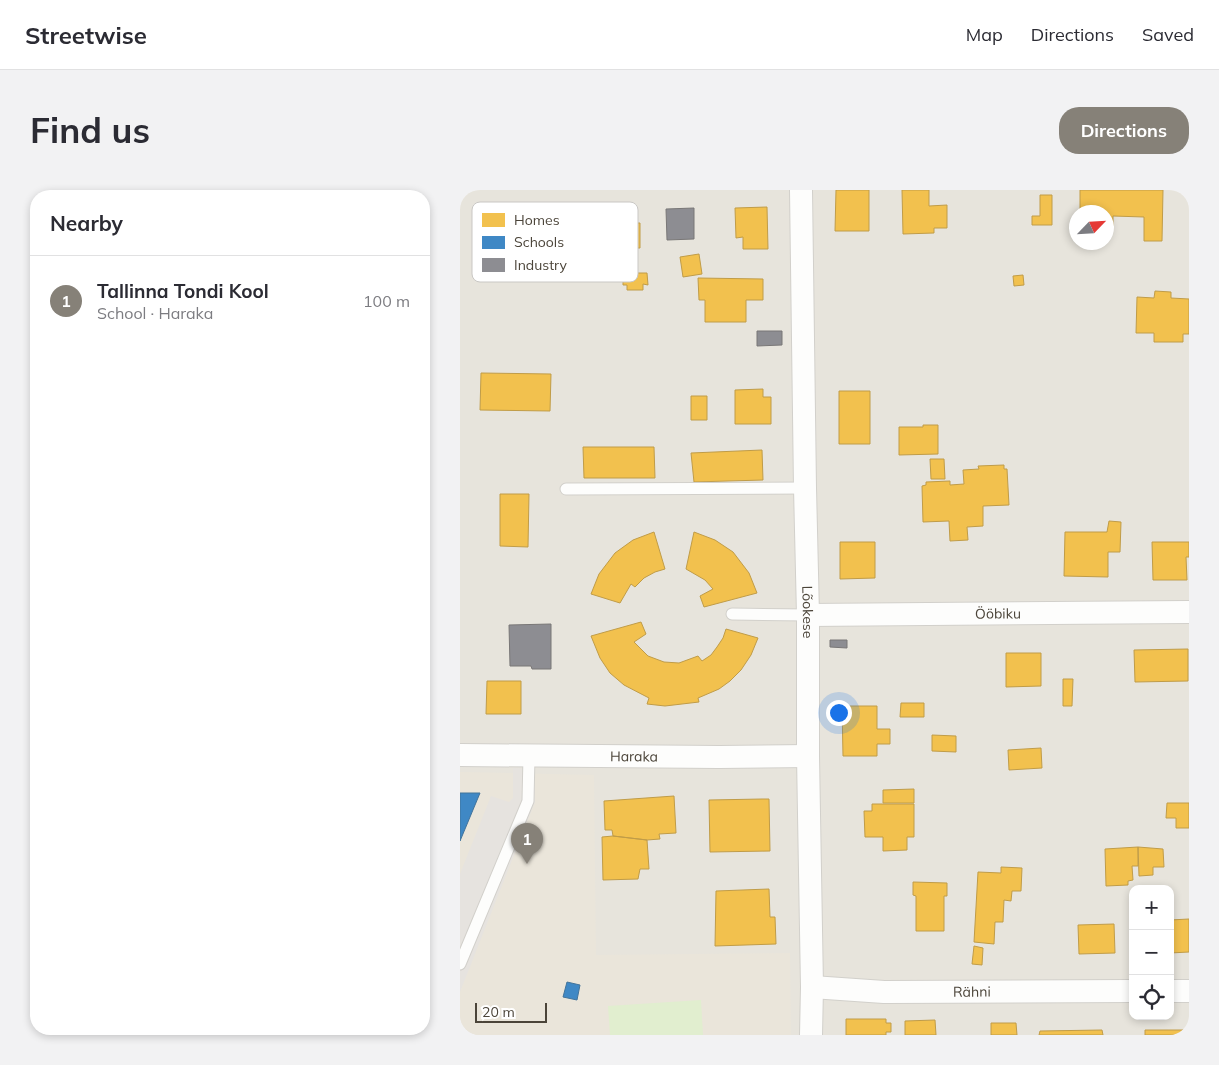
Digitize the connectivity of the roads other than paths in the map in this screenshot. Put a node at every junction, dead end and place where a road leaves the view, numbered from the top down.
1 (801, 190) edge
2 (804, 488) junction
3 (566, 489) dead end
4 (1189, 612) edge
5 (732, 614) dead end
6 (808, 615) junction
7 (460, 755) edge
8 (529, 756) junction
9 (808, 756) junction
10 (460, 964) edge
11 (812, 987) junction
12 (1129, 991) edge
13 (1174, 991) edge
14 (1189, 991) edge
15 (810, 1035) edge

1 - 2 street, Lõokese
2 - 3 lane
2 - 6 street, Lõokese
4 - 6 street, Ööbiku
5 - 6 lane
6 - 9 street, Lõokese
7 - 8 street, Haraka
8 - 9 street, Haraka
8 - 10 lane
9 - 11 street, Lõokese
11 - 12 street, Rähni
11 - 15 street, Lõokese
13 - 14 street

